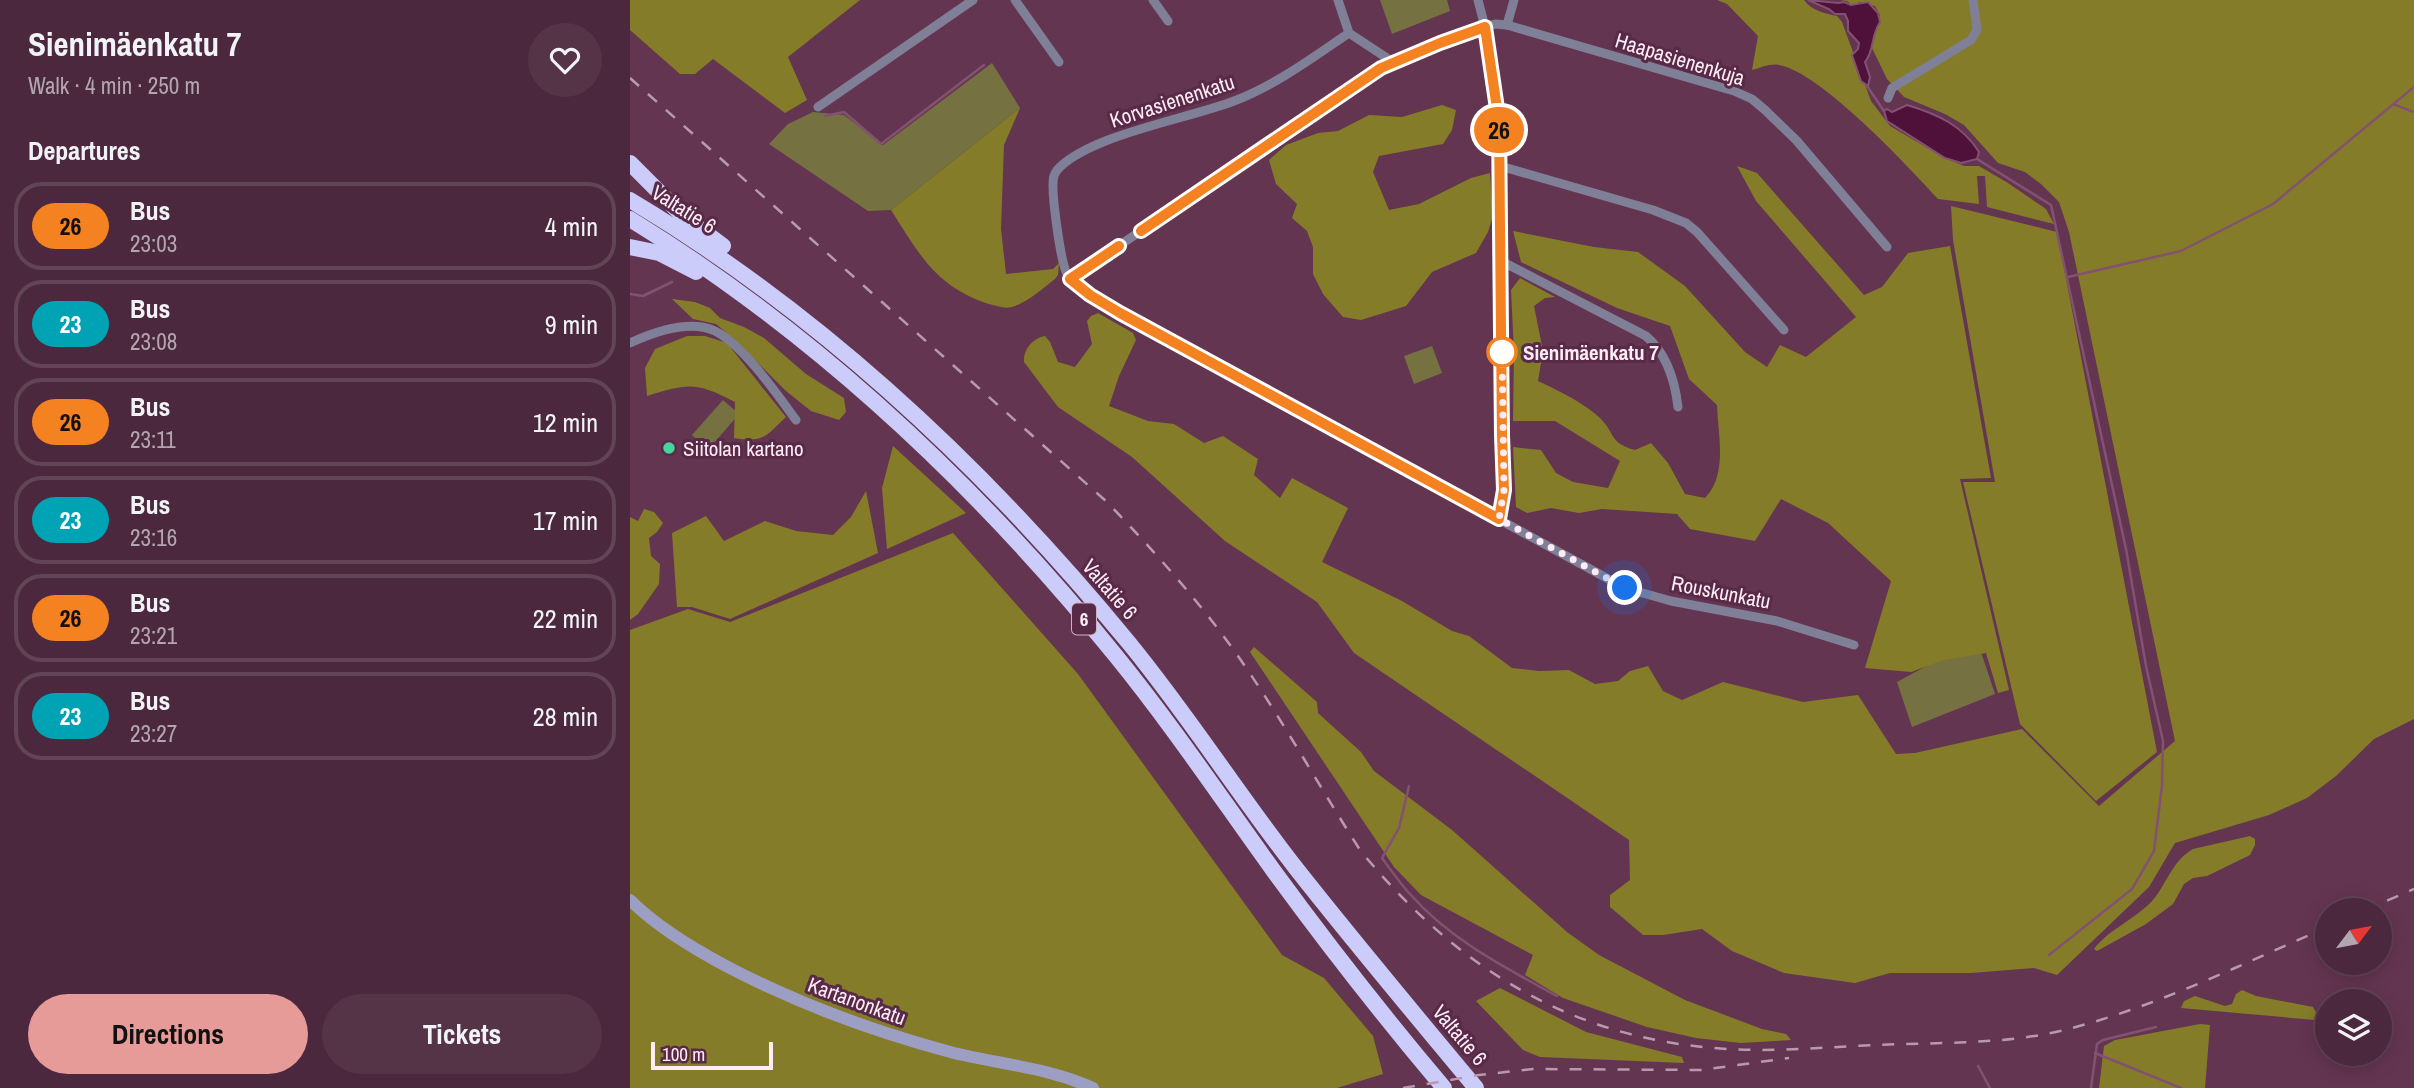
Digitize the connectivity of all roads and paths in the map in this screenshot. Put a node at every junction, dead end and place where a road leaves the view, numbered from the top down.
1 (973, 0) edge
2 (1015, 0) edge
3 (1153, 0) edge
4 (1338, 0) edge
5 (1478, 0) edge
6 (1514, 0) edge
7 (1973, 0) edge
8 (1168, 20) dead end
9 (1507, 25) junction
10 (1485, 27) junction
11 (1349, 33) junction
12 (1059, 62) dead end
13 (1393, 62) junction
14 (1888, 98) dead end
15 (818, 107) dead end
16 (630, 163) edge
17 (1500, 166) junction
18 (630, 200) edge
19 (630, 219) edge
20 (630, 247) edge
21 (1887, 247) dead end
22 (1501, 261) junction
23 (1070, 279) junction
24 (778, 298) junction
25 (1784, 330) dead end
26 (630, 343) edge
27 (852, 381) junction
28 (1678, 407) dead end
29 (796, 420) dead end
30 (1499, 519) junction
31 (1854, 645) dead end
32 (630, 900) edge
33 (1456, 1063) junction
34 (1093, 1088) edge
35 (1444, 1088) edge
36 (1476, 1088) edge
37 (1482, 1088) edge

1 - 15 street
2 - 12 street
3 - 8 street
4 - 11 street
5 - 10 street
6 - 9 street
7 - 14 street
9 - 10 street, Haapasienenkuja
9 - 21 street, Haapasienenkuja
10 - 13 street, Haapasienenkuja
10 - 17 street
11 - 13 street
11 - 23 street, Korvasienenkatu
13 - 23 street, Haapasienenkuja
16 - 24 highway
17 - 22 street
17 - 25 street
18 - 24 highway, Valtatie 6 / 6
19 - 27 highway, Valtatie 6 / 6
20 - 27 highway
22 - 28 street
22 - 30 street
23 - 30 street, Rouskunkatu
24 - 33 highway, Valtatie 6 / 6
26 - 29 street
27 - 35 highway, Valtatie 6 / 6
30 - 31 street, Rouskunkatu
32 - 34 main road, Kartanonkatu
33 - 36 highway, Valtatie 6 / 6
33 - 37 highway

